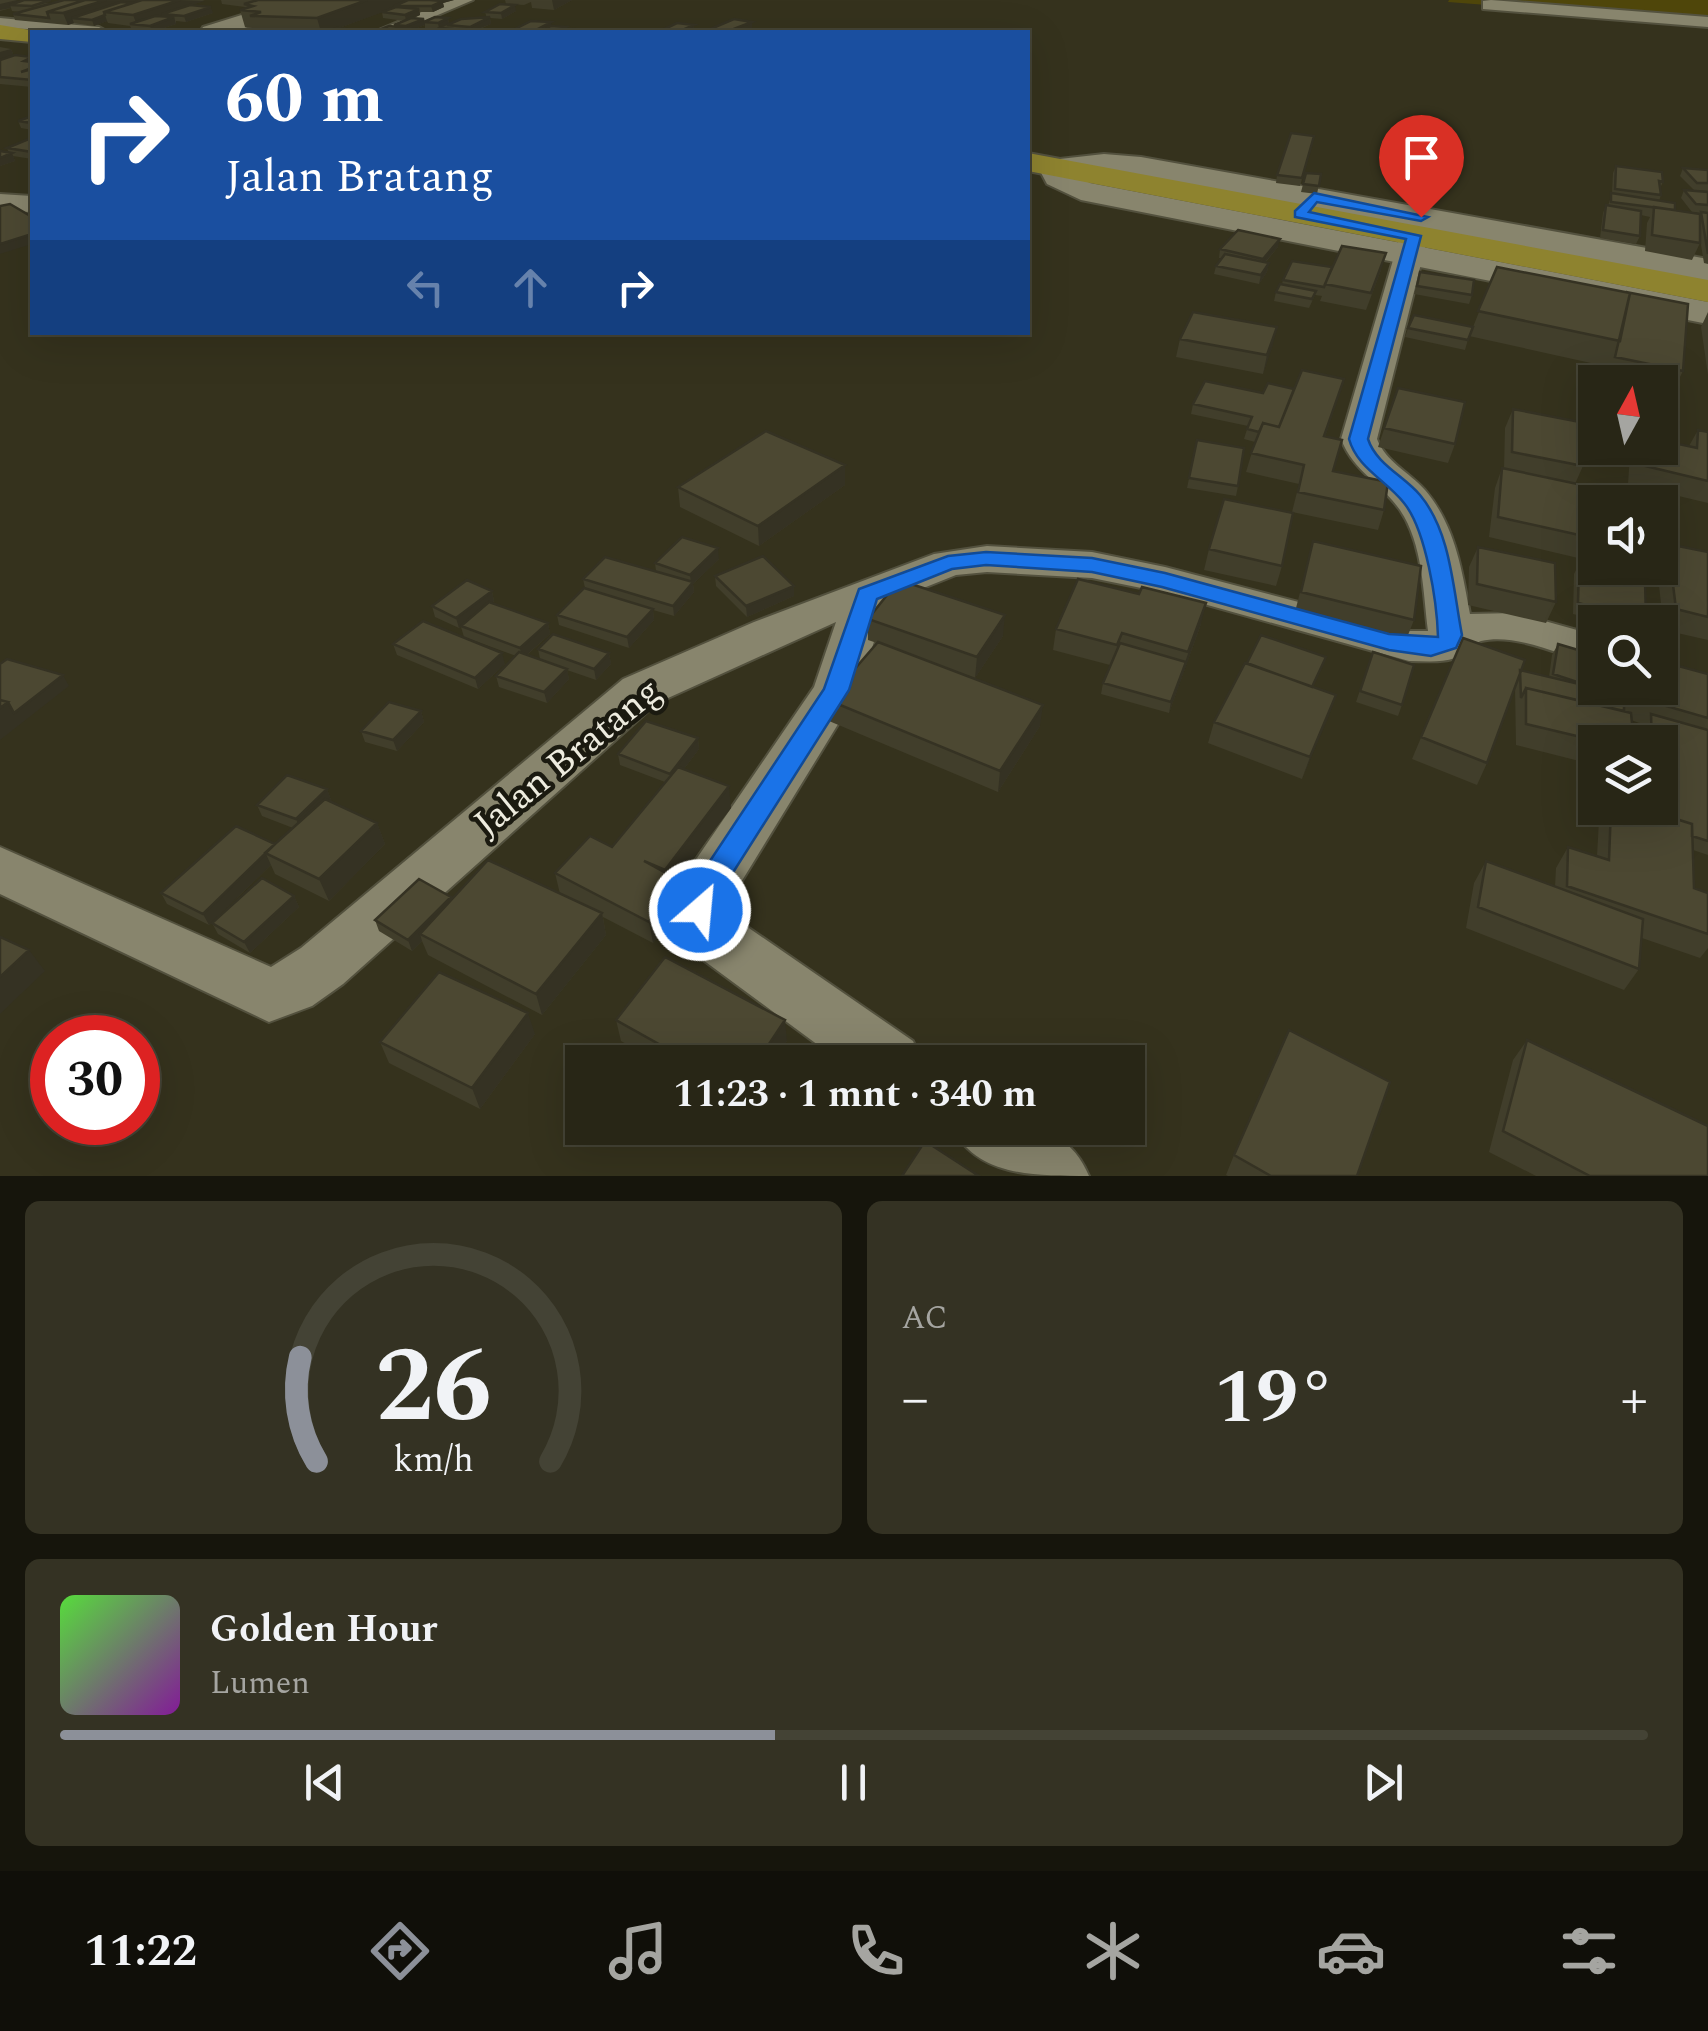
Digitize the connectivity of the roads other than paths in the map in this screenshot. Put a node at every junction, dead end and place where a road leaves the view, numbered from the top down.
1 (312, 0) edge
2 (465, 0) edge
3 (1489, 5) dead end
4 (1708, 22) edge
5 (0, 23) edge
6 (76, 30) edge
7 (216, 30) edge
8 (388, 30) edge
9 (0, 32) edge
10 (30, 35) edge
11 (0, 42) edge
12 (30, 45) edge
13 (1040, 165) edge
14 (0, 202) edge
15 (30, 204) edge
16 (1307, 215) junction
17 (1411, 245) junction
18 (1708, 270) edge
19 (1708, 291) edge
20 (1708, 313) edge
21 (867, 594) junction
22 (1450, 635) junction
23 (1578, 646) edge
24 (0, 869) edge
25 (867, 1045) edge
26 (1010, 1145) edge
27 (1055, 1176) edge

1 - 7 street
2 - 8 street
3 - 4 street
5 - 6 street
9 - 10 main road
11 - 12 street
13 - 16 main road
14 - 15 street
16 - 17 main road
16 - 18 street
17 - 19 main road
17 - 20 street
17 - 22 street
21 - 22 street, Jalan Bratang
21 - 24 street, Jalan Bratang
21 - 25 street
22 - 23 street, Jalan Bratang
26 - 27 street

